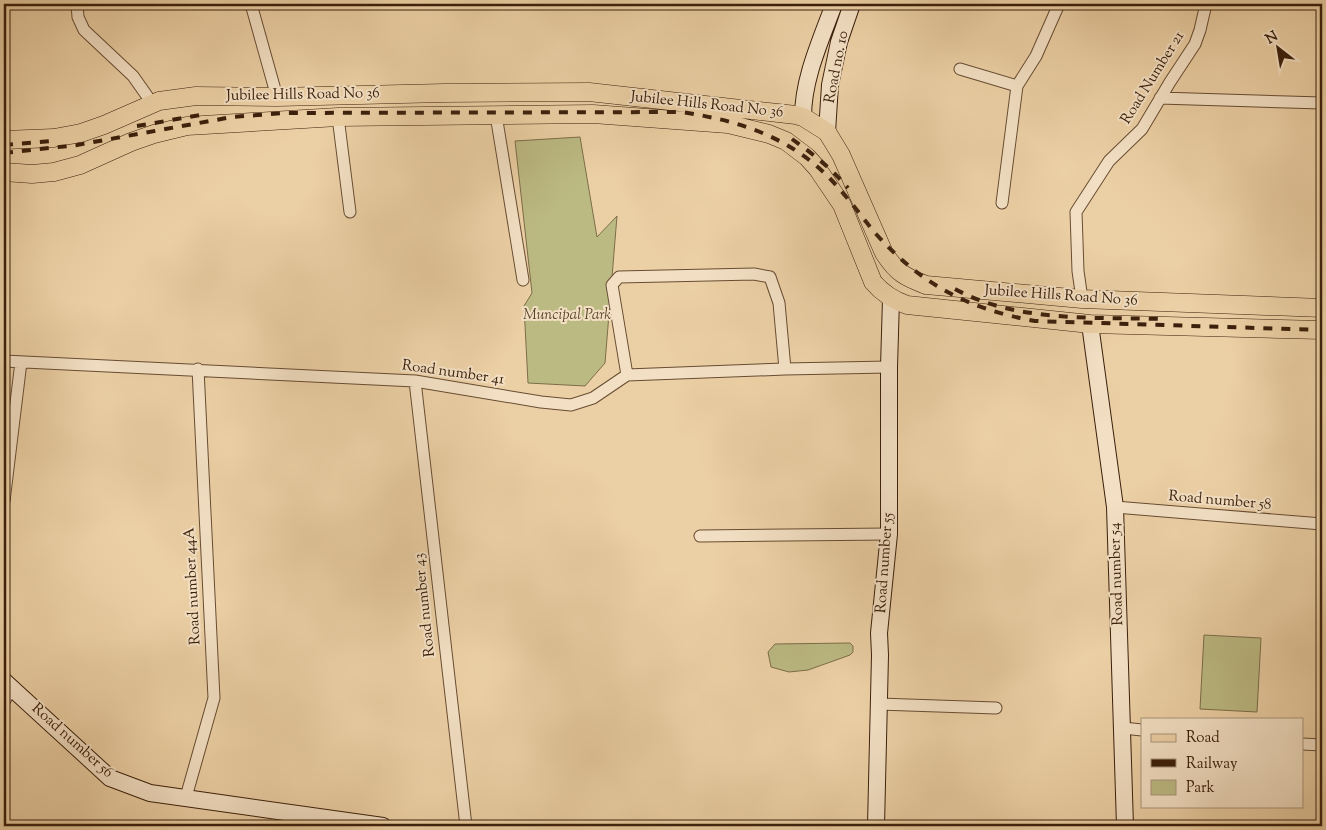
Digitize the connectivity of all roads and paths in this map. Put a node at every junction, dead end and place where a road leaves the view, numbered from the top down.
1 (76, 4) edge
2 (251, 4) edge
3 (834, 4) edge
4 (852, 4) edge
5 (1059, 4) edge
6 (1206, 4) edge
7 (960, 69) dead end
8 (808, 80) junction
9 (830, 85) junction
10 (1017, 86) junction
11 (444, 93) junction
12 (277, 97) junction
13 (1160, 98) junction
14 (1322, 103) edge
15 (152, 104) junction
16 (803, 111) junction
17 (496, 115) junction
18 (338, 117) junction
19 (443, 117) junction
20 (827, 132) junction
21 (4, 140) edge
22 (4, 172) edge
23 (1002, 203) dead end
24 (350, 212) dead end
25 (523, 280) dead end
26 (891, 299) junction
27 (1082, 299) junction
28 (1322, 308) edge
29 (1090, 324) junction
30 (1322, 330) edge
31 (4, 361) edge
32 (21, 362) junction
33 (889, 368) junction
34 (198, 369) junction
35 (785, 369) junction
36 (627, 375) junction
37 (415, 381) junction
38 (4, 501) edge
39 (1115, 507) junction
40 (1322, 524) edge
41 (889, 534) junction
42 (700, 536) dead end
43 (8, 684) edge
44 (4, 702) edge
45 (879, 704) junction
46 (996, 708) dead end
47 (1123, 728) junction
48 (1141, 730) edge
49 (1304, 744) edge
50 (1322, 745) edge
51 (186, 797) junction
52 (383, 826) edge
53 (466, 826) edge
54 (876, 826) edge
55 (1125, 826) edge

1 - 15 street
2 - 12 street
3 - 8 street
4 - 9 street, Road no. 10
5 - 10 street
6 - 13 street, Road Number 21
7 - 10 street
8 - 9 street
8 - 16 street
9 - 20 street, Road no. 10
10 - 23 street
11 - 12 main road, Jubilee Hills Road No 36
11 - 16 main road, Jubilee Hills Road No 36
11 - 19 main road
12 - 15 main road, Jubilee Hills Road No 36
13 - 14 street
13 - 27 street, Road Number 21
15 - 21 main road, Jubilee Hills Road No 36
16 - 20 main road, Jubilee Hills Road No 36
17 - 19 main road, Jubilee Hills Road No 36
17 - 25 street
17 - 26 main road, Jubilee Hills Road No 36
18 - 19 main road, Jubilee Hills Road No 36
18 - 22 main road, Jubilee Hills Road No 36
18 - 24 street
20 - 27 main road, Jubilee Hills Road No 36
26 - 29 main road, Jubilee Hills Road No 36
26 - 33 street, Road number 55
27 - 28 main road, Jubilee Hills Road No 36
29 - 30 main road, Jubilee Hills Road No 36
29 - 39 street, Road number 54
31 - 32 street, Road number 41
32 - 34 street, Road number 41
32 - 38 street
33 - 35 street
33 - 41 street, Road number 55
34 - 37 street, Road number 41
34 - 51 street, Road number 44A
35 - 36 street
35 - 36 street
36 - 37 street, Road number 41
37 - 53 street, Road number 43
39 - 40 street, Road number 58
39 - 47 street, Road number 54
41 - 42 street
41 - 45 street, Road number 55
43 - 44 street
43 - 51 street, Road number 56
45 - 46 street
45 - 54 street, Road number 55
47 - 48 street
47 - 55 street, Road number 54
49 - 50 street
51 - 52 street, Road number 56

